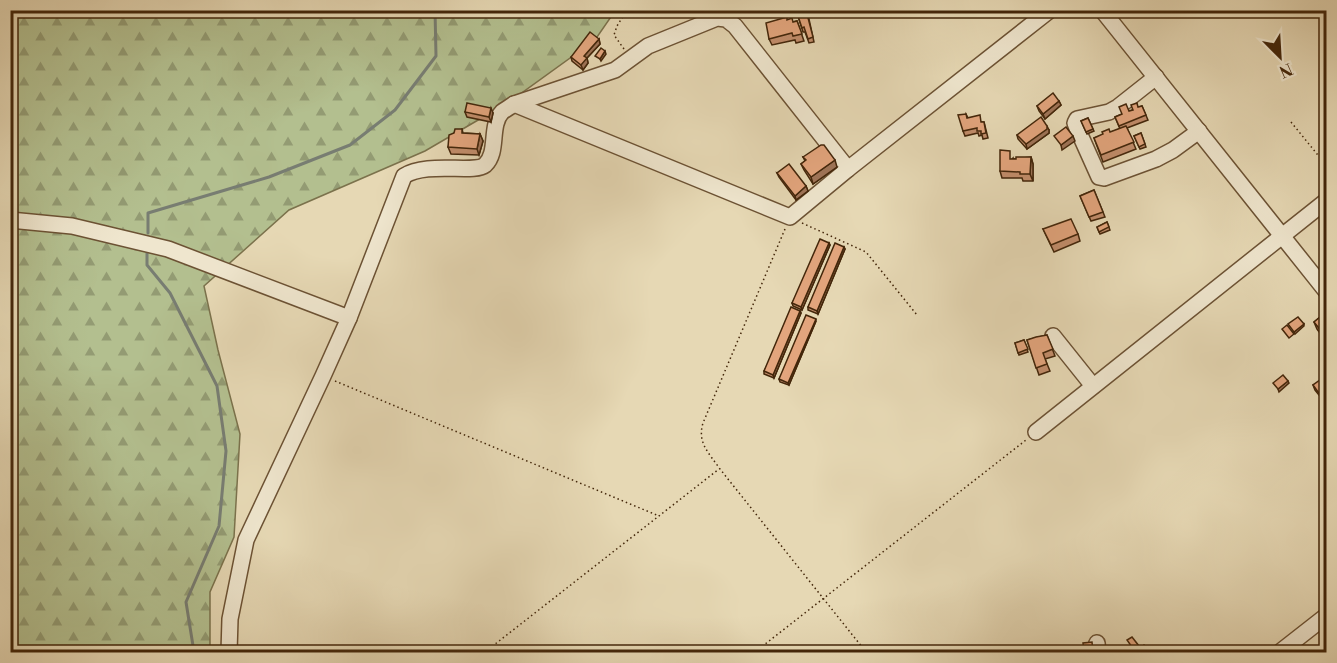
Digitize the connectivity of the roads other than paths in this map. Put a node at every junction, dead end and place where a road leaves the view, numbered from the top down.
1 (1050, 10) edge
2 (1102, 10) edge
3 (1156, 77) junction
4 (514, 104) junction
5 (1199, 131) junction
6 (848, 169) junction
7 (1326, 201) edge
8 (10, 220) edge
9 (1282, 235) junction
10 (1326, 291) edge
11 (349, 318) junction
12 (1053, 336) dead end
13 (1093, 386) junction
14 (1036, 432) road end
15 (1326, 616) edge
16 (229, 652) edge
17 (1280, 652) edge

1 - 6 street
2 - 3 street
3 - 5 street
3 - 5 street
4 - 6 street
4 - 6 street
4 - 11 street
5 - 9 street
7 - 9 street
8 - 11 street
9 - 10 street
9 - 13 street
11 - 16 street
12 - 13 street
13 - 14 street
15 - 17 street

